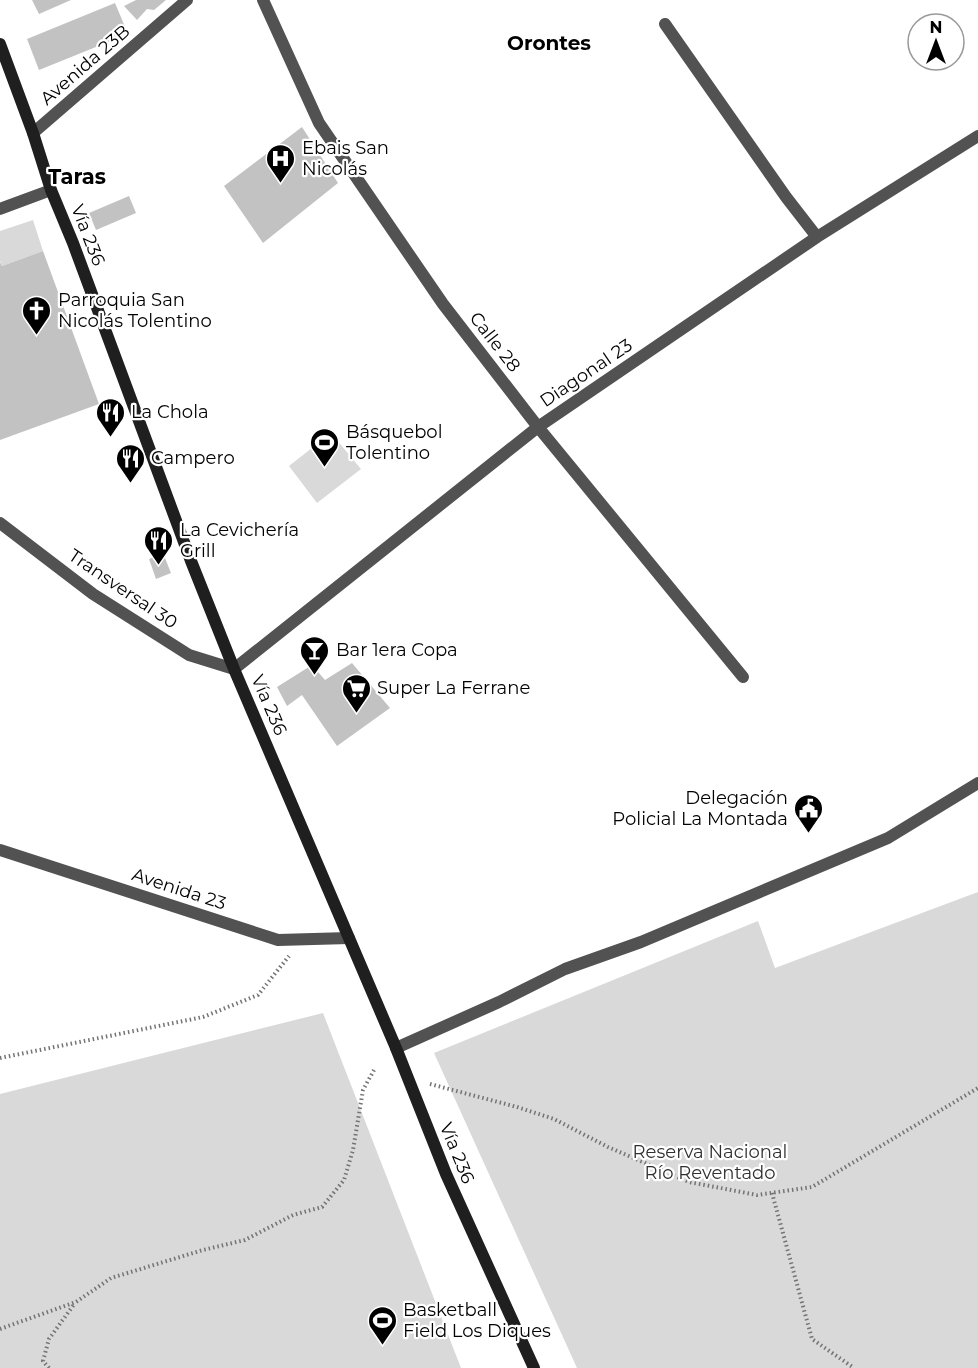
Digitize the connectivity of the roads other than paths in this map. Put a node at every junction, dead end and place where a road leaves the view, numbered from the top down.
1 (187, 0) edge
2 (263, 0) edge
3 (665, 24) dead end
4 (0, 44) edge
5 (33, 133) junction
6 (978, 136) edge
7 (51, 190) junction
8 (0, 209) edge
9 (816, 237) junction
10 (538, 427) junction
11 (0, 523) edge
12 (234, 669) junction
13 (742, 677) dead end
14 (978, 783) edge
15 (0, 850) edge
16 (349, 938) junction
17 (396, 1048) junction
18 (534, 1368) edge

1 - 5 street, Avenida 23B
2 - 10 street, Calle 28
3 - 9 street
4 - 5 main road, Vía 236
5 - 7 main road, Vía 236
6 - 9 street, Diagonal 23
7 - 8 street
7 - 12 main road, Vía 236
9 - 10 street, Diagonal 23
10 - 12 street, Diagonal 23
10 - 13 street, Calle 28
11 - 12 street, Transversal 30
12 - 16 main road, Vía 236
14 - 17 street
15 - 16 street, Avenida 23
16 - 17 main road, Vía 236
17 - 18 main road, Vía 236

